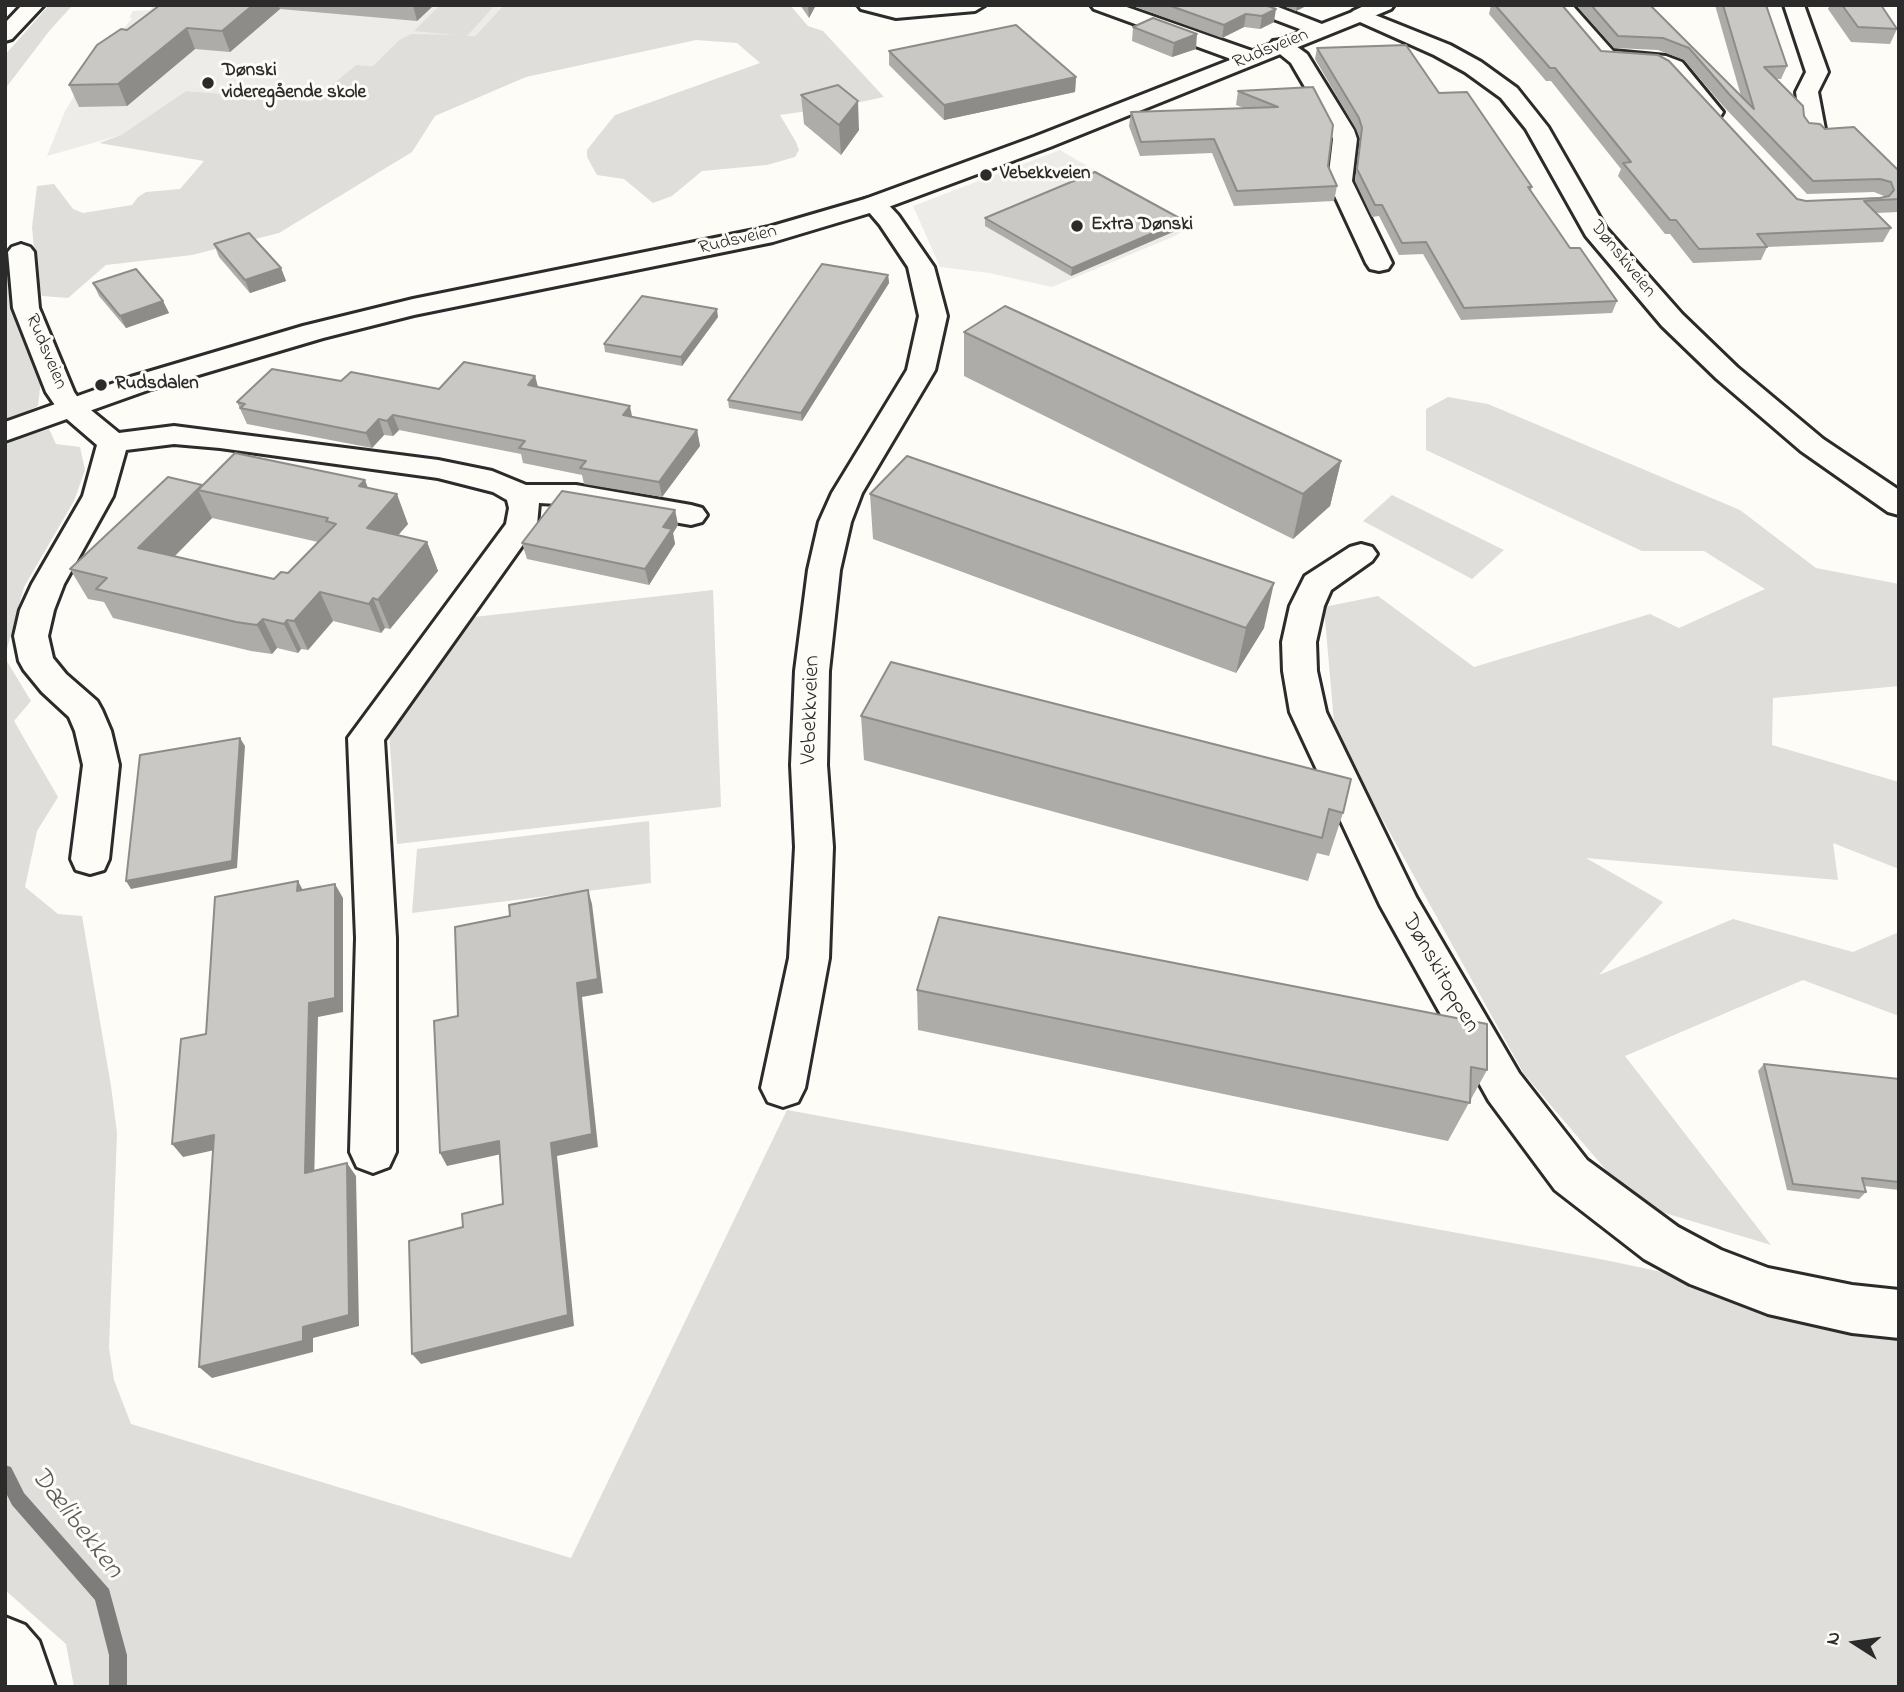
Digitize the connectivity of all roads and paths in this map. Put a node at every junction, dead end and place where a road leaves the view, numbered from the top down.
1 (34, 5) edge
2 (869, 5) edge
3 (975, 5) edge
4 (1101, 5) edge
5 (1254, 5) edge
6 (1384, 5) edge
7 (1561, 5) edge
8 (1794, 5) edge
9 (1360, 15) junction
10 (1320, 30) junction
11 (5, 35) edge
12 (1281, 46) junction
13 (1251, 58) junction
14 (1813, 129) edge
15 (1731, 132) edge
16 (874, 204) junction
17 (1379, 263) dead end
18 (22, 265) dead end
19 (71, 408) junction
20 (16, 428) edge
21 (112, 443) junction
22 (521, 495) junction
23 (1899, 505) edge
24 (691, 515) dead end
25 (1361, 554) dead end
26 (90, 859) dead end
27 (782, 1088) dead end
28 (373, 1152) dead end
29 (1899, 1314) edge
30 (5, 1645) edge
31 (27, 1687) edge

1 - 11 street
2 - 3 street
4 - 13 street
5 - 10 street
6 - 9 street, Rudsveien
7 - 15 street
8 - 14 street
9 - 10 street, Rudsveien
9 - 23 street, Dønskiveien
10 - 12 street, Rudsveien
12 - 13 street, Rudsveien
12 - 17 street
13 - 16 street, Rudsveien
16 - 19 street, Rudsveien
16 - 27 street, Vebekkveien
18 - 19 street, Rudsveien
19 - 20 street, Rudsveien
19 - 21 street
21 - 22 street
21 - 26 street
22 - 24 street
22 - 28 street
25 - 29 street, Dønskitoppen
30 - 31 street

